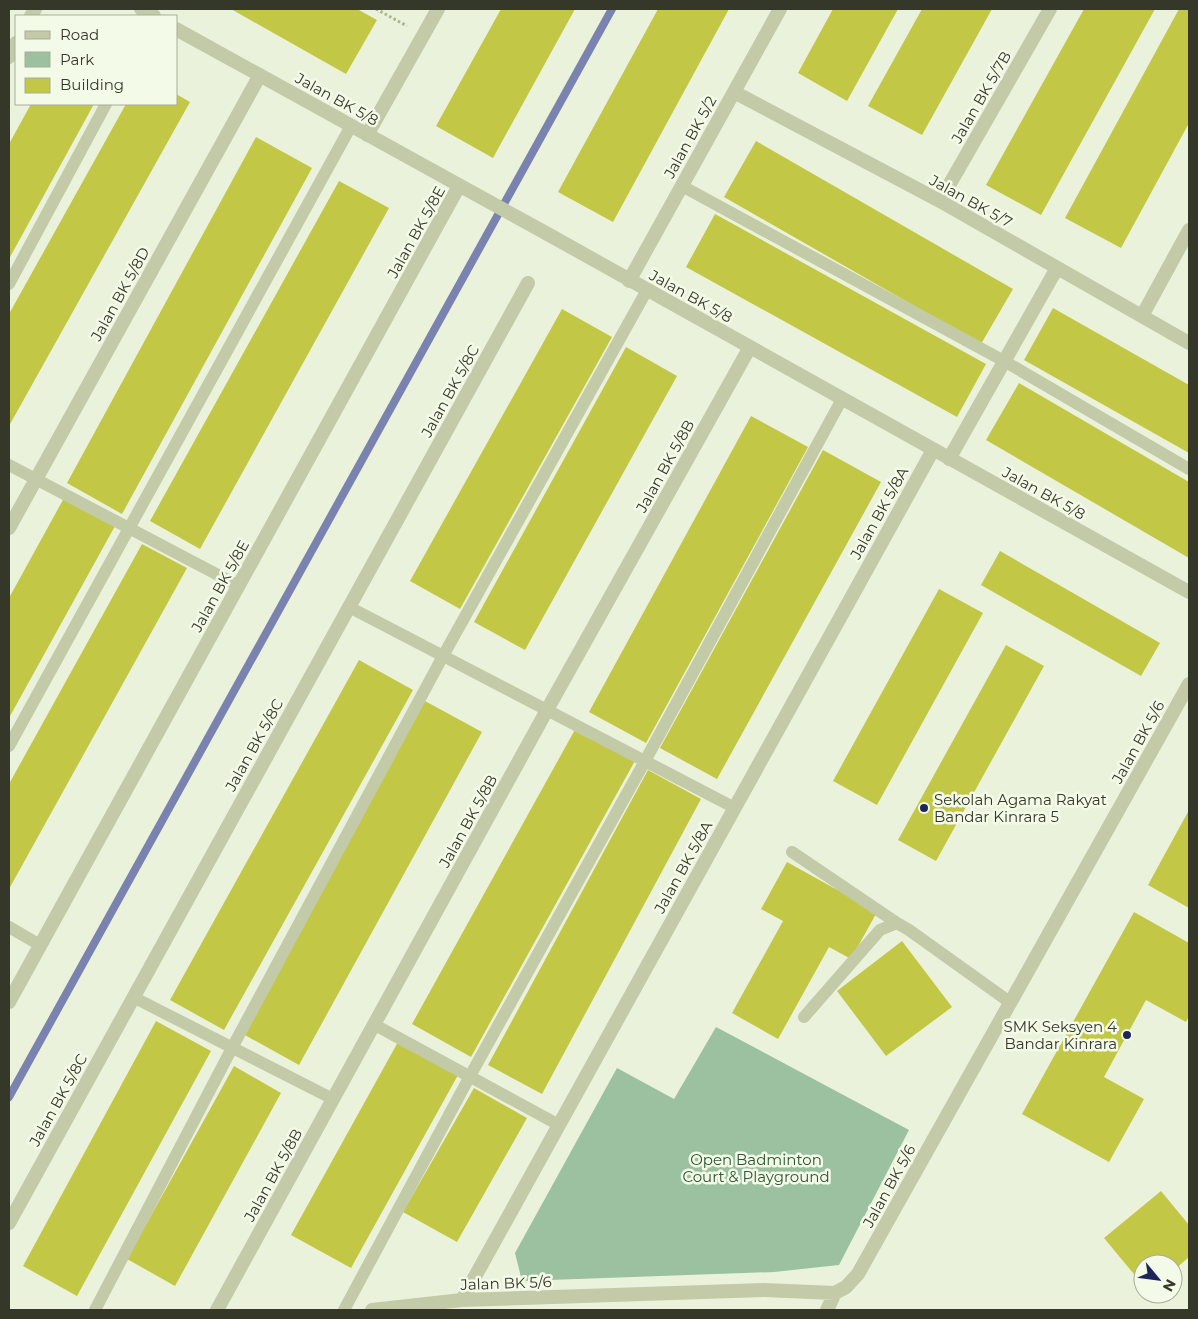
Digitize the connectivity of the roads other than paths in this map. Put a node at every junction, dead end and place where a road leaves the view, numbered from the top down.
1 (141, 9) edge
2 (438, 9) edge
3 (780, 9) edge
4 (1050, 9) edge
5 (152, 15) edge
6 (178, 30) edge
7 (15, 45) edge
8 (9, 57) edge
9 (260, 75) junction
10 (734, 92) junction
11 (105, 105) edge
12 (351, 126) junction
13 (367, 135) junction
14 (459, 186) junction
15 (682, 186) junction
16 (940, 201) junction
17 (1189, 230) edge
18 (1057, 268) junction
19 (629, 281) junction
20 (528, 283) dead end
21 (9, 284) edge
22 (647, 290) junction
23 (1142, 316) junction
24 (1189, 343) edge
25 (750, 348) junction
26 (1004, 361) junction
27 (842, 399) junction
28 (933, 450) junction
29 (949, 459) junction
30 (9, 465) edge
31 (1189, 469) edge
32 (36, 479) junction
33 (9, 528) edge
34 (128, 528) junction
35 (239, 586) junction
36 (1189, 592) edge
37 (349, 607) junction
38 (443, 656) junction
39 (1189, 684) edge
40 (547, 710) junction
41 (9, 746) edge
42 (645, 761) junction
43 (735, 808) junction
44 (792, 852) dead end
45 (897, 923) junction
46 (9, 927) edge
47 (40, 945) junction
48 (134, 997) junction
49 (9, 1002) edge
50 (1012, 1003) junction
51 (804, 1017) dead end
52 (375, 1024) junction
53 (232, 1048) junction
54 (470, 1076) junction
55 (333, 1099) junction
56 (559, 1125) junction
57 (9, 1224) edge
58 (835, 1293) junction
59 (462, 1300) junction
60 (95, 1310) edge
61 (217, 1310) edge
62 (344, 1310) edge
63 (372, 1310) edge
64 (826, 1310) edge
65 (838, 1310) edge

1 - 5 street
2 - 13 street
3 - 10 street, Jalan BK 5/2
4 - 16 street, Jalan BK 5/7B
6 - 9 street, Jalan BK 5/8
7 - 8 street
9 - 12 street, Jalan BK 5/8
9 - 32 street, Jalan BK 5/8D
10 - 15 street, Jalan BK 5/2
10 - 16 street, Jalan BK 5/7
11 - 21 lane
12 - 13 street, Jalan BK 5/8
12 - 34 lane
13 - 14 street, Jalan BK 5/8
14 - 19 street, Jalan BK 5/8
14 - 35 street, Jalan BK 5/8E
15 - 19 street, Jalan BK 5/2
15 - 26 lane
16 - 18 street, Jalan BK 5/7
17 - 23 street
18 - 23 street, Jalan BK 5/7
18 - 26 street
19 - 22 street, Jalan BK 5/8
20 - 37 street, Jalan BK 5/8C
22 - 25 street, Jalan BK 5/8
22 - 38 lane
23 - 24 street, Jalan BK 5/7
25 - 27 street, Jalan BK 5/8
25 - 40 street, Jalan BK 5/8B
26 - 29 street
26 - 31 lane
27 - 28 street, Jalan BK 5/8
27 - 42 lane
28 - 29 street, Jalan BK 5/8
28 - 43 street, Jalan BK 5/8A
29 - 36 street, Jalan BK 5/8
30 - 32 lane
32 - 33 street, Jalan BK 5/8D
32 - 34 lane
34 - 35 lane
34 - 41 lane
35 - 47 street, Jalan BK 5/8E
37 - 38 lane
37 - 48 street, Jalan BK 5/8C
38 - 40 lane
38 - 53 lane
39 - 50 street, Jalan BK 5/6
40 - 42 lane
40 - 52 street, Jalan BK 5/8B
42 - 43 lane
42 - 54 lane
43 - 56 street, Jalan BK 5/8A
44 - 45 lane
45 - 50 lane
45 - 51 lane
46 - 47 lane
47 - 49 street, Jalan BK 5/8E
48 - 53 lane
48 - 57 street, Jalan BK 5/8C
50 - 58 street, Jalan BK 5/6
52 - 54 lane
52 - 55 street, Jalan BK 5/8B
53 - 55 lane
53 - 60 lane
54 - 56 lane
54 - 62 lane
55 - 61 street, Jalan BK 5/8B
56 - 59 street, Jalan BK 5/8A
58 - 59 street, Jalan BK 5/6
58 - 64 street
58 - 65 street
59 - 63 street, Jalan BK 5/6

